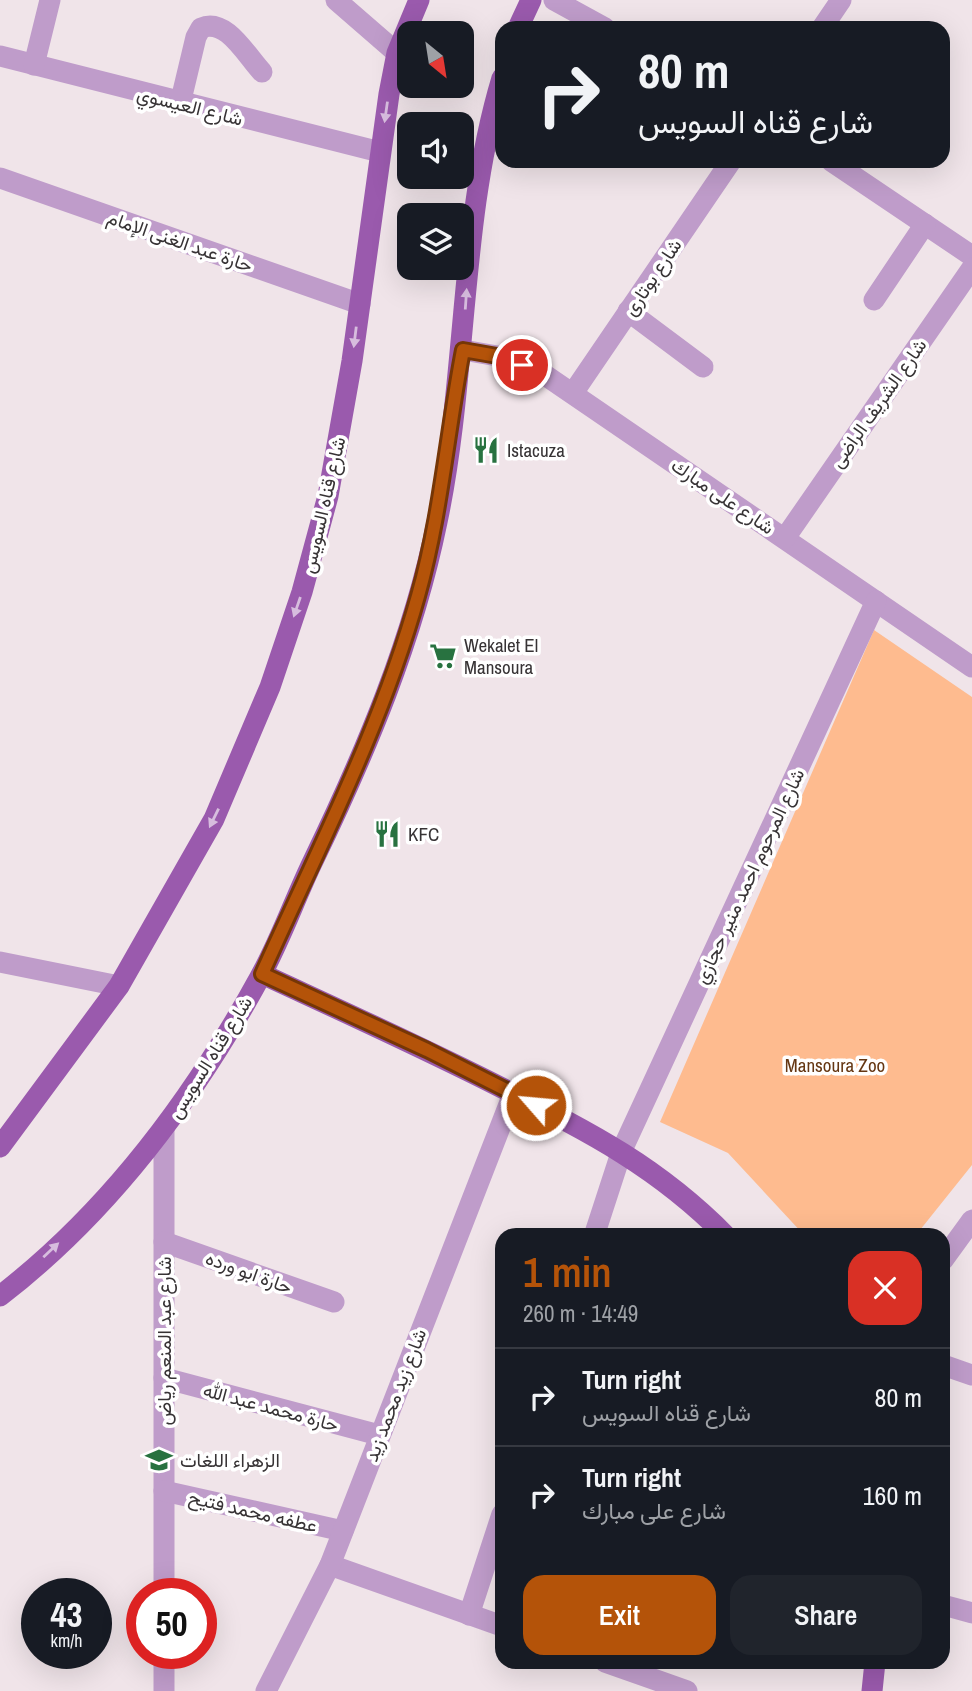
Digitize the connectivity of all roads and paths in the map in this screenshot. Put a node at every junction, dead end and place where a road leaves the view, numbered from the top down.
1 (50, 0) edge
2 (336, 0) edge
3 (419, 0) edge
4 (531, 0) edge
5 (554, 0) edge
6 (841, 0) edge
7 (410, 21) edge
8 (521, 21) edge
9 (592, 21) edge
10 (827, 21) edge
11 (397, 53) joint
12 (0, 56) edge
13 (34, 65) junction
14 (262, 72) dead end
15 (495, 101) edge
16 (180, 104) junction
17 (380, 152) junction
18 (726, 168) edge
19 (841, 168) edge
20 (0, 178) edge
21 (925, 224) junction
22 (972, 256) edge
23 (972, 268) edge
24 (874, 300) dead end
25 (359, 304) junction
26 (628, 311) junction
27 (463, 350) junction
28 (703, 367) dead end
29 (572, 393) junction
30 (785, 538) junction
31 (876, 601) junction
32 (972, 667) edge
33 (0, 962) edge
34 (262, 974) junction
35 (119, 986) junction
36 (513, 1094) junction
37 (164, 1130) junction
38 (0, 1147) edge
39 (622, 1150) junction
40 (972, 1220) edge
41 (597, 1228) edge
42 (717, 1228) edge
43 (164, 1242) junction
44 (950, 1250) edge
45 (0, 1296) edge
46 (334, 1302) dead end
47 (950, 1367) edge
48 (972, 1375) edge
49 (163, 1378) junction
50 (379, 1436) junction
51 (164, 1491) junction
52 (343, 1531) junction
53 (495, 1535) edge
54 (330, 1565) junction
55 (164, 1578) edge
56 (950, 1607) edge
57 (972, 1613) edge
58 (469, 1615) junction
59 (495, 1624) edge
60 (164, 1669) edge
61 (623, 1669) edge
62 (874, 1669) edge
63 (164, 1691) edge
64 (265, 1691) edge
65 (687, 1691) edge
66 (872, 1691) edge

1 - 13 street
2 - 11 street
3 - 7 main road, شارع قناه السويس
4 - 8 main road
5 - 9 street
6 - 10 street
11 -> 17 main road, شارع قناه السويس
12 - 13 street, شارع العيسوي
13 - 16 street, شارع العيسوي
14 - 16 street
27 -> 15 main road, شارع قناه السويس
16 - 17 street, شارع العيسوي
17 - 25 main road, شارع قناه السويس
18 - 26 street, شارع بوتارى
19 - 21 street
20 - 25 street, حارة عبد الغنى الإمام
21 - 22 street
21 - 24 street
23 - 30 street, شارع الشريف الراضى
25 -> 35 main road, شارع قناه السويس
26 - 28 street
26 - 29 street, شارع بوتارى
27 - 29 street, شارع على مبارك
27 - 34 main road, شارع قناه السويس
29 - 30 street, شارع على مبارك
30 - 31 street, شارع على مبارك
31 - 32 street, شارع على مبارك
31 - 39 street, شارع المرحوم احمد منير حجازي
33 - 35 street
34 - 36 main road
34 - 37 main road, شارع قناه السويس
35 - 38 main road, شارع قناه السويس
36 - 39 main road
36 - 50 street, شارع زيد محمد زيد
37 - 43 street, شارع عبد المنعم رياض
45 -> 37 main road, شارع قناه السويس
39 - 41 street, شارع المرحوم احمد منير حجازي
39 - 42 main road
40 - 44 street
43 - 46 street, حارة ابو ورده
43 - 49 street, شارع عبد المنعم رياض
47 - 48 street
49 - 50 street, حارة محمد عبد الله
49 - 51 street, شارع عبد المنعم رياض
50 - 52 street, شارع زيد محمد زيد
51 - 52 street, عطفه محمد فتيح
51 - 55 street, شارع عبد المنعم رياض
52 - 54 street, شارع زيد محمد زيد
53 - 58 street
54 - 58 street
54 - 64 street, شارع زيد محمد زيد
56 - 57 street
58 - 59 street
60 - 63 street
61 - 65 street
62 - 66 main road

